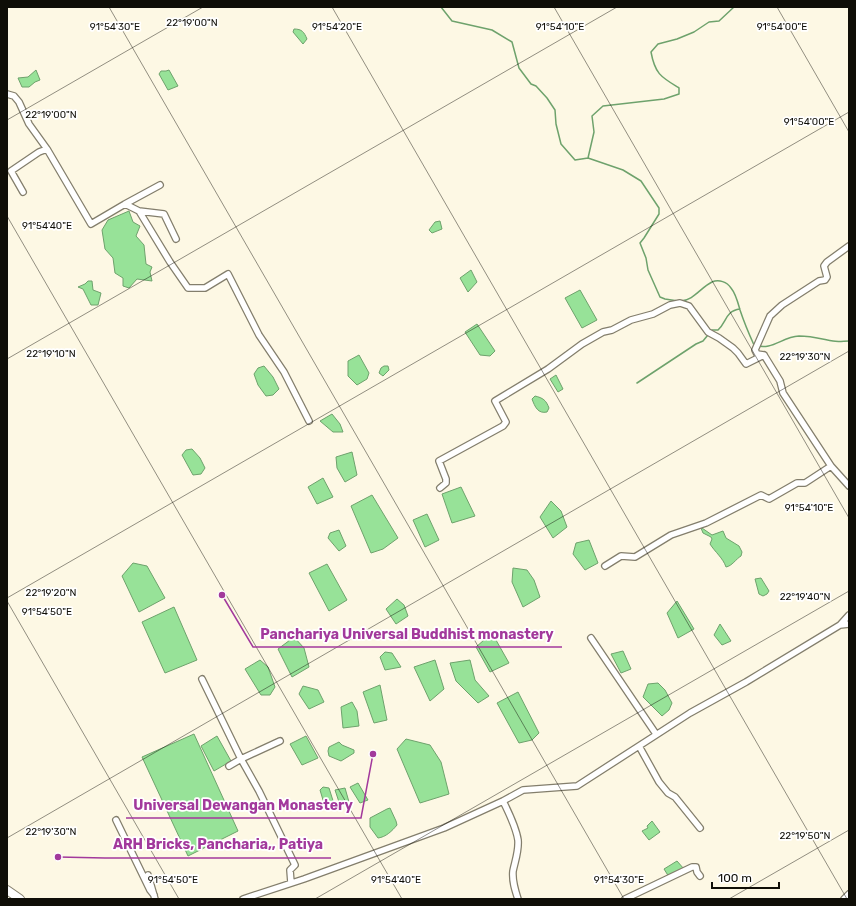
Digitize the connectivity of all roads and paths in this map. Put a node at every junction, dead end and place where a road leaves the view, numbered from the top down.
1 (7, 94) edge
2 (47, 149) junction
3 (160, 185) dead end
4 (23, 192) dead end
5 (125, 204) junction
6 (139, 211) junction
7 (176, 238) dead end
8 (849, 246) edge
9 (764, 355) junction
10 (308, 421) dead end
11 (831, 466) junction
12 (849, 486) edge
13 (440, 488) dead end
14 (605, 566) dead end
15 (849, 615) edge
16 (849, 624) edge
17 (840, 625) junction
18 (591, 638) dead end
19 (202, 679) dead end
20 (656, 734) junction
21 (280, 741) dead end
22 (639, 746) junction
23 (241, 759) junction
24 (229, 766) dead end
25 (503, 801) junction
26 (116, 820) dead end
27 (700, 828) dead end
28 (148, 875) dead end
29 (700, 876) dead end
30 (292, 883) junction
31 (7, 890) edge
32 (849, 894) edge
33 (154, 897) edge
34 (20, 899) edge
35 (243, 899) edge
36 (518, 899) edge
37 (625, 899) edge
38 (844, 899) edge

1 - 2 street
2 - 4 street
2 - 5 street
3 - 5 street
5 - 6 street
6 - 7 street
6 - 10 street
8 - 9 street
9 - 11 street
9 - 13 street
11 - 12 street
11 - 14 street
15 - 17 street
16 - 17 street
17 - 20 street
18 - 20 street
19 - 23 street
20 - 22 street
21 - 23 street
22 - 25 street
22 - 27 street
23 - 24 street
23 - 30 street
25 - 30 street
25 - 36 street
26 - 33 street
28 - 33 street
29 - 37 street
30 - 35 street
31 - 34 highway
32 - 38 street

